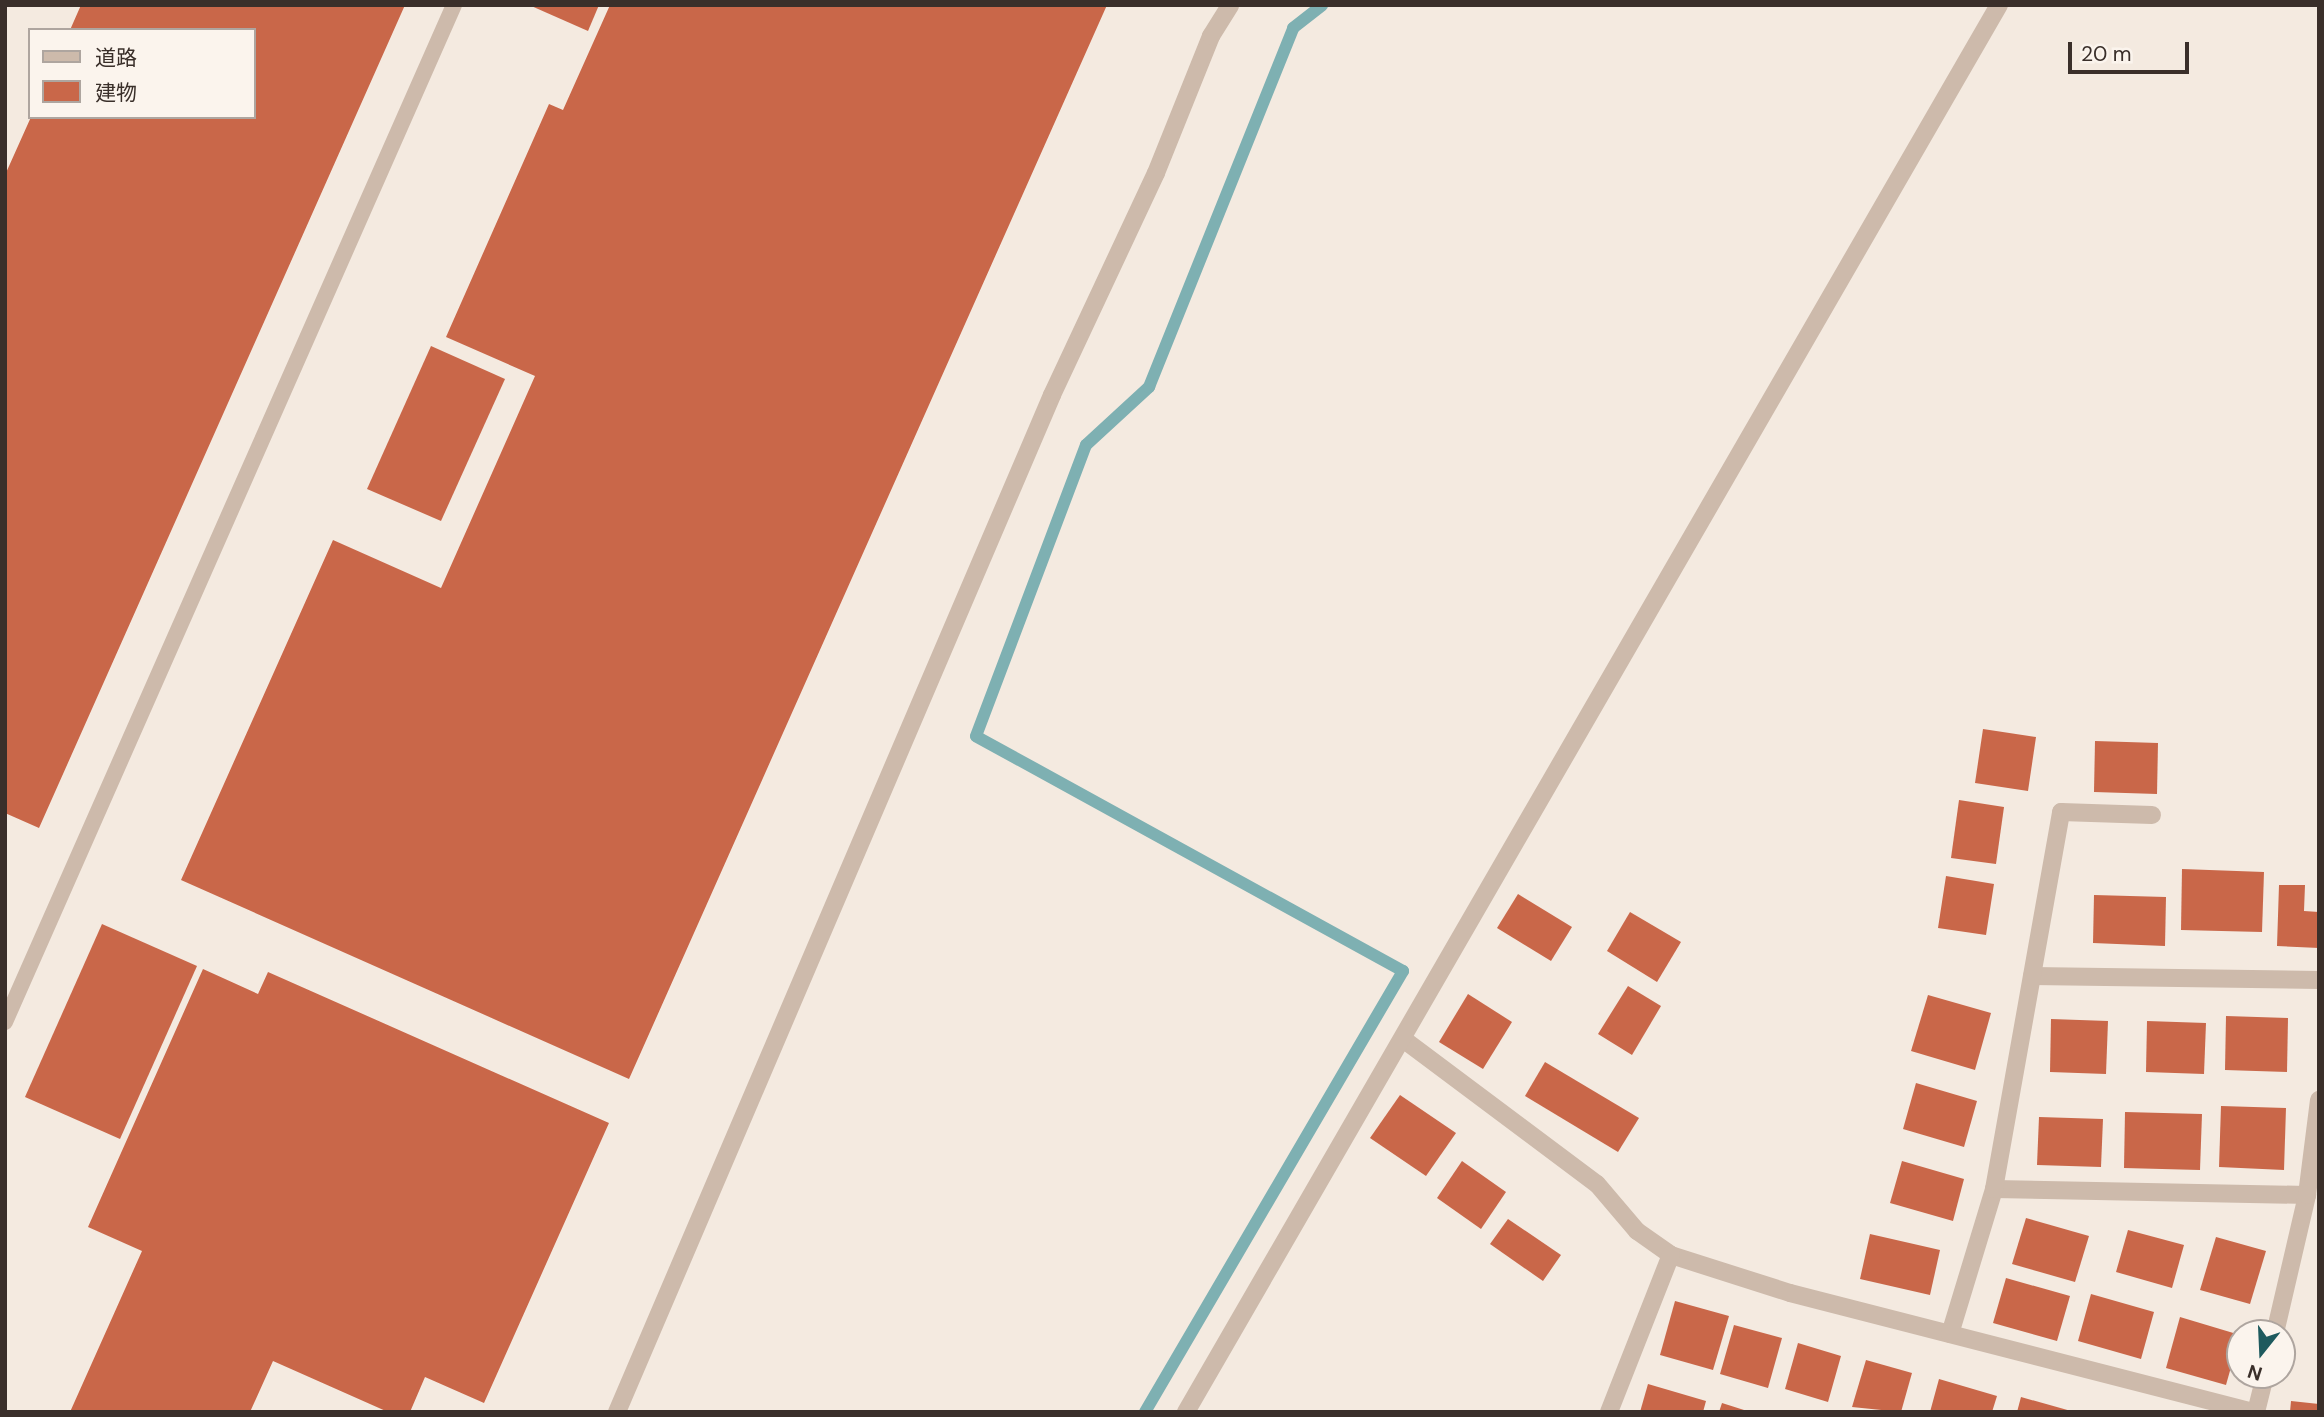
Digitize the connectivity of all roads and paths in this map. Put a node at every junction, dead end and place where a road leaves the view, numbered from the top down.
1 (454, 5) edge
2 (1230, 5) edge
3 (1999, 5) edge
4 (2152, 815) dead end
5 (2032, 976) junction
6 (2319, 979) edge
7 (5, 1022) edge
8 (1403, 1039) junction
9 (2319, 1100) edge
10 (1994, 1189) junction
11 (2307, 1195) junction
12 (1671, 1255) junction
13 (2278, 1319) edge
14 (1950, 1334) junction
15 (2261, 1389) edge
16 (617, 1412) edge
17 (1186, 1412) edge
18 (1609, 1412) edge
19 (2255, 1412) edge

1 - 7 lane
2 - 16 street
3 - 8 street
4 - 5 street
5 - 6 street
5 - 10 street
8 - 12 street
8 - 17 street
9 - 11 street
10 - 11 street
10 - 14 street
11 - 13 street
12 - 14 street
12 - 18 street
14 - 19 street
15 - 19 street

